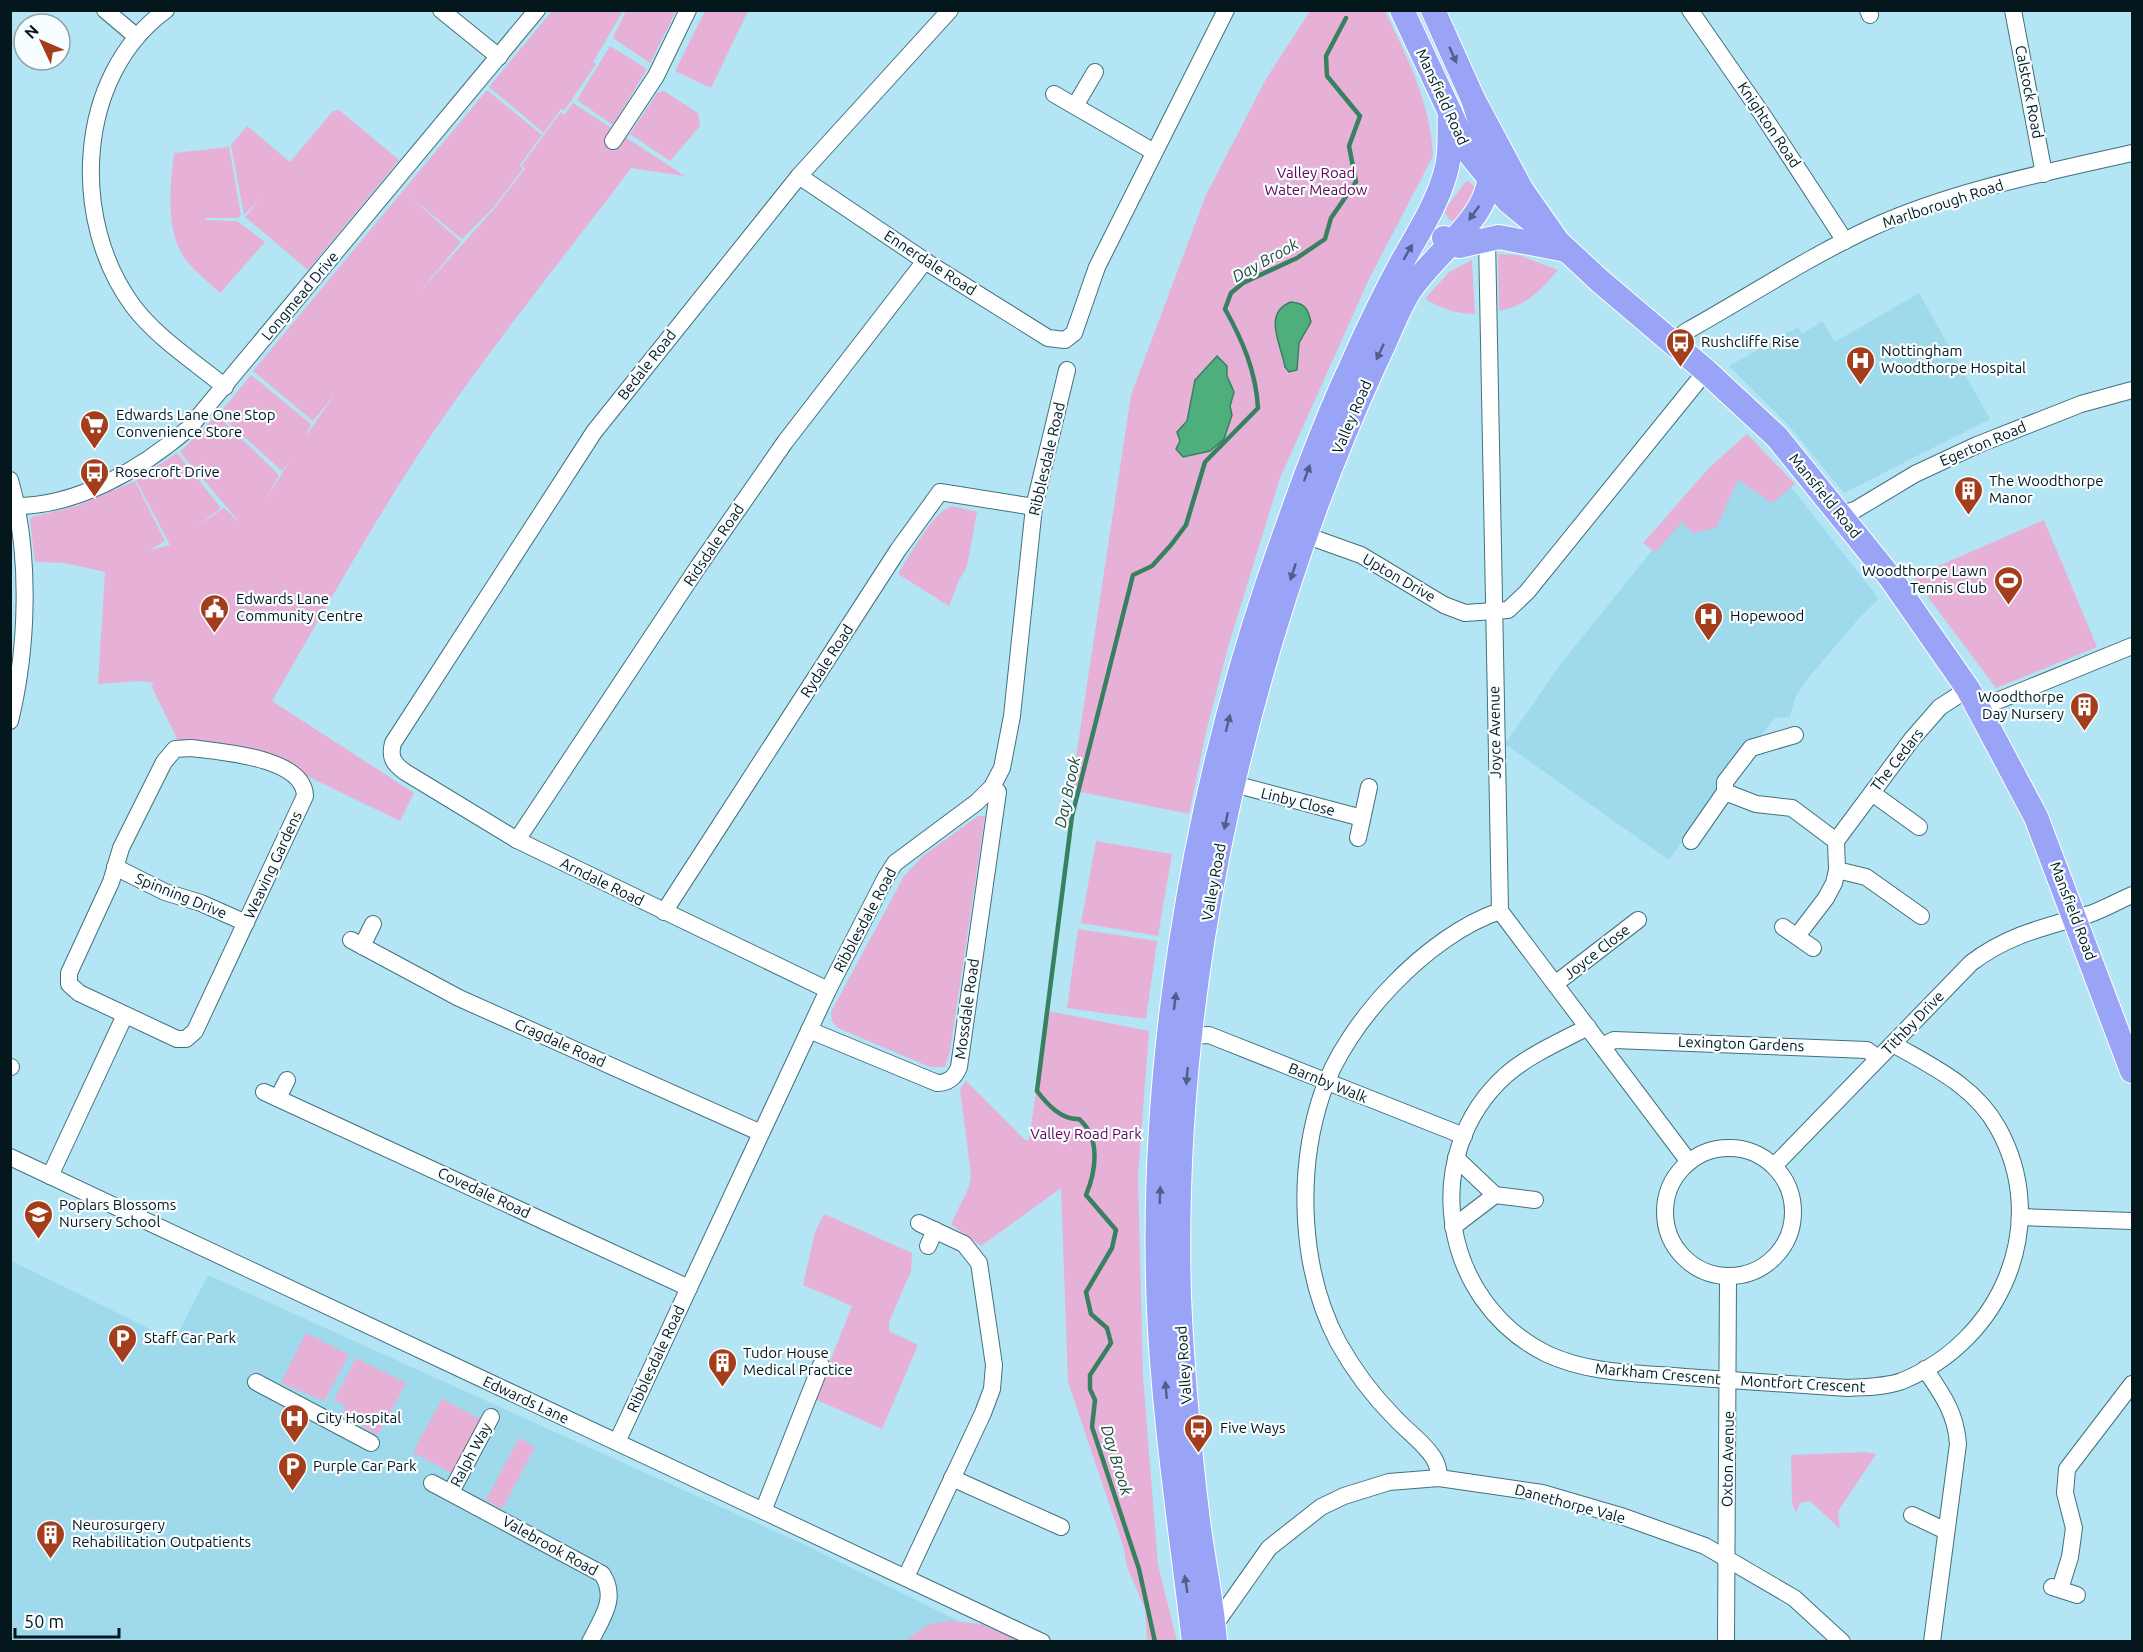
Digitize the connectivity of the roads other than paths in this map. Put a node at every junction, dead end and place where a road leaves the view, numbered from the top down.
1 (105, 10) edge
2 (166, 10) edge
3 (441, 10) edge
4 (537, 10) edge
5 (688, 10) edge
6 (950, 10) edge
7 (1226, 10) edge
8 (1402, 10) edge
9 (1433, 10) edge
10 (1690, 10) edge
11 (2013, 10) edge
12 (137, 37) junction
13 (499, 57) junction
14 (1095, 72) dead end
15 (1054, 94) dead end
16 (1075, 106) junction
17 (1450, 112) junction
18 (613, 141) dead end
19 (1154, 152) junction
20 (2133, 153) edge
21 (1492, 170) junction
22 (2044, 174) junction
23 (799, 176) junction
24 (1428, 218) junction
25 (1487, 238) junction
26 (1845, 241) junction
27 (1449, 243) junction
28 (1562, 246) junction
29 (925, 261) junction
30 (1676, 345) junction
31 (1067, 370) dead end
32 (1706, 370) junction
33 (225, 387) junction
34 (2133, 390) edge
35 (10, 480) edge
36 (14, 507) edge
37 (1034, 507) junction
38 (1841, 514) junction
39 (1296, 531) junction
40 (1493, 613) junction
41 (2133, 646) edge
42 (1974, 698) junction
43 (10, 721) edge
44 (1794, 735) dead end
45 (390, 754) joint
46 (1224, 782) junction
47 (992, 787) junction
48 (1369, 787) dead end
49 (1725, 792) junction
50 (1872, 793) junction
51 (1362, 818) junction
52 (1919, 827) dead end
53 (1358, 838) dead end
54 (518, 840) junction
55 (1691, 841) dead end
56 (1836, 841) junction
57 (115, 867) junction
58 (1837, 870) junction
59 (2133, 895) edge
60 (1500, 911) junction
61 (664, 912) junction
62 (1922, 916) dead end
63 (2075, 916) junction
64 (1638, 920) dead end
65 (246, 923) junction
66 (373, 924) dead end
67 (1813, 948) dead end
68 (1555, 984) junction
69 (828, 990) junction
70 (126, 1015) junction
71 (1588, 1027) junction
72 (809, 1030) junction
73 (1191, 1035) junction
74 (1893, 1044) junction
75 (1602, 1046) junction
76 (1878, 1058) junction
77 (2133, 1071) edge
78 (287, 1080) dead end
79 (1328, 1082) junction
80 (761, 1133) junction
81 (1464, 1136) junction
82 (10, 1157) edge
83 (1456, 1158) junction
84 (1689, 1161) junction
85 (1774, 1166) junction
86 (50, 1176) junction
87 (1495, 1195) junction
88 (1535, 1200) dead end
89 (2021, 1217) junction
90 (2133, 1221) edge
91 (920, 1222) dead end
92 (1453, 1227) junction
93 (935, 1230) junction
94 (928, 1246) dead end
95 (1728, 1277) junction
96 (689, 1288) junction
97 (821, 1365) dead end
98 (1925, 1369) junction
99 (1729, 1380) junction
100 (256, 1382) dead end
101 (2133, 1384) edge
102 (491, 1417) dead end
103 (617, 1442) junction
104 (371, 1443) dead end
105 (952, 1478) junction
106 (1439, 1478) junction
107 (432, 1483) dead end
108 (451, 1492) junction
109 (763, 1511) junction
110 (1912, 1515) dead end
111 (1051, 1528) dead end
112 (1946, 1531) junction
113 (1727, 1557) junction
114 (906, 1578) junction
115 (2077, 1595) dead end
116 (1214, 1634) edge
117 (590, 1641) edge
118 (1042, 1641) edge
119 (1194, 1641) edge
120 (1726, 1641) edge
121 (1842, 1641) edge
122 (1932, 1641) edge

1 - 12 street
2 - 12 street
3 - 13 street
4 - 13 street, Longmead Drive
5 - 18 street
6 - 23 street, Bedale Road
7 - 19 street
8 - 17 highway, Mansfield Road
9 -> 21 highway, Mansfield Road
10 - 26 street, Knighton Road
11 - 22 street, Calstock Road
12 - 33 street
13 - 33 street, Longmead Drive
14 - 16 street
15 - 16 street
16 - 19 street
17 - 21 highway, Mansfield Road
17 - 24 highway, Valley Road
19 - 29 street, Ennerdale Road
20 - 22 street, Marlborough Road
21 - 24 highway, Valley Road
21 -> 27 highway, Valley Road
21 - 28 highway, Mansfield Road
22 - 26 street, Marlborough Road
23 - 29 street, Ennerdale Road
23 - 45 street, Bedale Road
24 - 27 highway
39 -> 24 highway, Valley Road
25 - 27 highway
25 - 28 highway
25 - 40 street, Joyce Avenue
26 - 30 street, Marlborough Road
27 -> 39 highway, Valley Road
28 - 30 highway, Mansfield Road
29 - 54 street, Ridsdale Road
30 - 32 highway, Mansfield Road
31 - 37 street, Ribblesdale Road
32 - 38 highway, Mansfield Road
32 - 40 street
33 - 36 street, Longmead Drive
34 - 38 street, Egerton Road
35 - 36 street
36 - 43 street
37 - 47 street, Ribblesdale Road
37 - 61 street, Rydale Road
38 - 42 highway, Mansfield Road
39 - 40 street, Upton Drive
39 - 46 highway, Valley Road
40 - 60 street, Joyce Avenue
41 - 42 street, The Cedars
42 - 50 street, The Cedars
42 - 63 highway, Mansfield Road
44 - 49 street
45 - 54 street, Arndale Road
46 - 51 street, Linby Close
46 -> 73 highway, Valley Road
119 -> 46 highway, Valley Road
47 - 69 street, Ribblesdale Road
47 - 72 street, Mossdale Road
48 - 51 street
49 - 55 street
49 - 56 street
50 - 52 street
50 - 56 street, The Cedars
51 - 53 street
54 - 61 street, Arndale Road
56 - 58 street
57 - 65 street, Spinning Drive
57 - 65 street, Weaving Gardens
57 - 70 street, Weaving Gardens
58 - 62 street
58 - 67 street
59 - 63 street, Tithby Drive
60 - 68 street
60 - 79 street
61 - 69 street, Arndale Road
63 - 74 street, Tithby Drive
63 - 77 highway, Mansfield Road
64 - 68 street, Joyce Close
65 - 70 street, Weaving Gardens
66 - 80 street, Cragdale Road
68 - 71 street
69 - 72 street, Ribblesdale Road
70 - 86 street
71 - 75 street
71 - 81 street, Markham Crescent
72 - 80 street, Ribblesdale Road
73 - 79 street, Barnby Walk
73 -> 116 highway, Valley Road
74 - 76 street, Tithby Drive
74 - 89 street, Montfort Crescent
75 - 76 street, Lexington Gardens
75 - 84 street
76 - 85 street, Tithby Drive
78 - 96 street, Covedale Road
79 - 81 street, Barnby Walk
79 - 106 street
80 - 96 street, Ribblesdale Road
81 - 83 street, Markham Crescent
82 - 86 street, Edwards Lane
83 - 87 street
83 - 92 street, Markham Crescent
84 - 85 street
84 - 95 street
85 - 95 street
86 - 103 street, Edwards Lane
87 - 88 street
87 - 92 street
89 - 90 street
89 - 98 street, Montfort Crescent
91 - 93 street
92 - 99 street, Markham Crescent
93 - 94 street
93 - 105 street
95 - 99 street, Oxton Avenue
96 - 103 street, Ribblesdale Road
97 - 109 street
98 - 99 street, Montfort Crescent
98 - 112 street
99 - 113 street, Oxton Avenue
100 - 104 street
101 - 115 street
102 - 108 street, Ralph Way
103 - 109 street, Edwards Lane
105 - 111 street
105 - 114 street
106 - 113 street, Danethorpe Vale
106 - 116 street, Danethorpe Vale
107 - 108 street, Valebrook Road
108 - 117 street, Valebrook Road
109 - 114 street, Edwards Lane
110 - 112 street
112 - 122 street
113 - 120 street, Oxton Avenue
113 - 121 street, Danethorpe Vale
114 - 118 street, Edwards Lane

